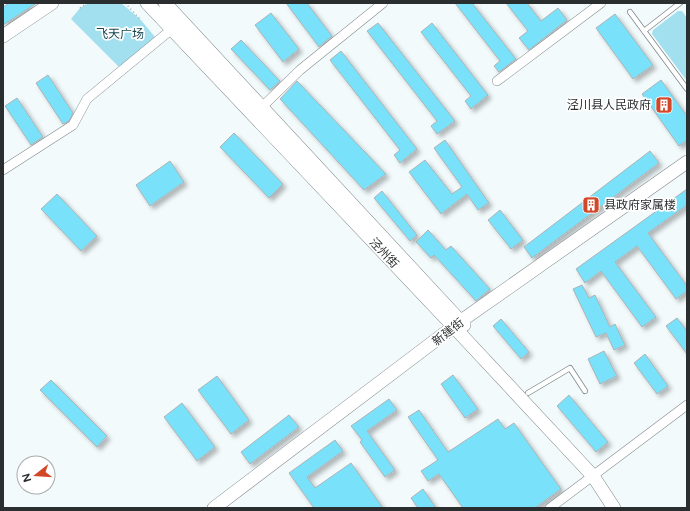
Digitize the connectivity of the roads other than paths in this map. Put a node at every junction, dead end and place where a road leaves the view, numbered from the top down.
1 (52, 3) edge
2 (147, 3) edge
3 (165, 3) edge
4 (384, 3) edge
5 (601, 3) edge
6 (680, 3) edge
7 (630, 12) dead end
8 (172, 29) junction
9 (644, 31) junction
10 (3, 36) edge
11 (497, 81) dead end
12 (687, 89) edge
13 (262, 107) junction
14 (687, 162) edge
15 (3, 170) edge
16 (458, 324) junction
17 (585, 391) dead end
18 (528, 393) junction
19 (687, 405) edge
20 (596, 473) junction
21 (214, 508) edge
22 (550, 508) edge
23 (614, 508) edge
24 (624, 508) edge

1 - 10 main road
2 - 8 main road, 泾州街
3 - 13 main road, 泾州街
4 - 13 street
5 - 11 street
6 - 9 lane
7 - 9 lane
8 - 15 street
8 - 16 main road, 泾州街
9 - 12 lane
13 - 16 main road, 泾州街
14 - 16 main road, 新建街
16 - 18 main road, 泾州街
16 - 20 main road, 泾州街
16 - 21 main road, 新建街
17 - 18 lane
18 - 20 main road, 泾州街
19 - 20 street
20 - 22 street
20 - 23 main road, 泾州街
20 - 24 main road, 泾州街

